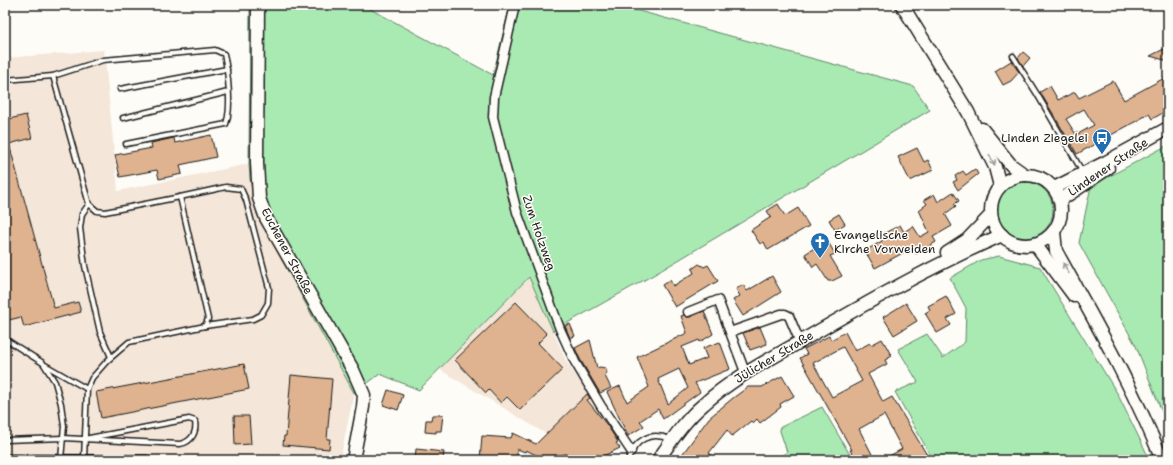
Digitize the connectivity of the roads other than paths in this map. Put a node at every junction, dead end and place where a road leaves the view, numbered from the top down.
1 (258, 5) edge
2 (515, 5) edge
3 (902, 5) edge
4 (1012, 56) dead end
5 (227, 69) junction
6 (53, 76) junction
7 (5, 80) edge
8 (120, 89) dead end
9 (228, 92) junction
10 (968, 112) junction
11 (123, 118) dead end
12 (1168, 128) edge
13 (1157, 134) junction
14 (126, 144) dead end
15 (1084, 173) junction
16 (1025, 175) junction
17 (1000, 186) junction
18 (1054, 188) junction
19 (180, 197) junction
20 (1060, 200) junction
21 (89, 204) junction
22 (991, 215) junction
23 (1054, 232) junction
24 (1002, 235) junction
25 (1035, 244) junction
26 (905, 282) junction
27 (688, 312) dead end
28 (205, 326) junction
29 (730, 332) junction
30 (5, 339) edge
31 (1104, 340) junction
32 (800, 342) junction
33 (111, 357) junction
34 (43, 363) junction
35 (745, 372) junction
36 (87, 389) junction
37 (63, 438) junction
38 (84, 439) junction
39 (5, 440) edge
40 (672, 440) junction
41 (631, 451) junction
42 (5, 459) edge
43 (84, 459) junction
44 (61, 460) edge
45 (95, 460) edge
46 (147, 460) edge
47 (353, 460) edge
48 (628, 460) edge
49 (658, 460) edge
50 (1162, 460) edge

1 - 47 main road, Euchener Straße
2 - 41 street, Zum Holzweg
3 - 10 main road
4 - 15 lane
5 - 6 lane
5 - 8 lane
5 - 9 lane
6 - 7 lane
6 - 21 lane
9 - 11 lane
9 - 14 lane
10 - 16 main road
10 -> 17 main road
12 - 13 main road, Lindener Straße
13 - 15 main road, Lindener Straße
13 - 20 main road, Lindener Straße
15 - 18 main road, Lindener Straße
16 - 17 main road
16 - 18 main road
17 - 22 main road
18 - 20 main road
19 - 21 lane
19 - 28 lane
19 - 28 lane
20 - 23 main road
21 - 33 lane
22 - 24 main road
22 - 26 main road
23 - 25 main road
31 -> 23 main road
24 - 25 main road
24 - 26 main road
25 - 31 main road
26 - 32 main road, Jülicher Straße
27 - 29 street
28 - 33 lane
29 - 32 street
29 - 35 street
30 - 34 lane
31 - 50 main road
32 - 35 main road, Jülicher Straße
33 - 36 lane
34 - 36 lane
34 - 37 lane
35 - 40 main road, Jülicher Straße
36 - 38 lane
37 - 38 lane
37 - 39 lane
37 - 44 lane
38 - 38 lane
38 - 43 lane
40 - 41 lane
40 - 49 main road, Jülicher Straße
41 - 48 lane
42 - 44 street
43 - 44 street
43 - 45 street
45 - 46 street

